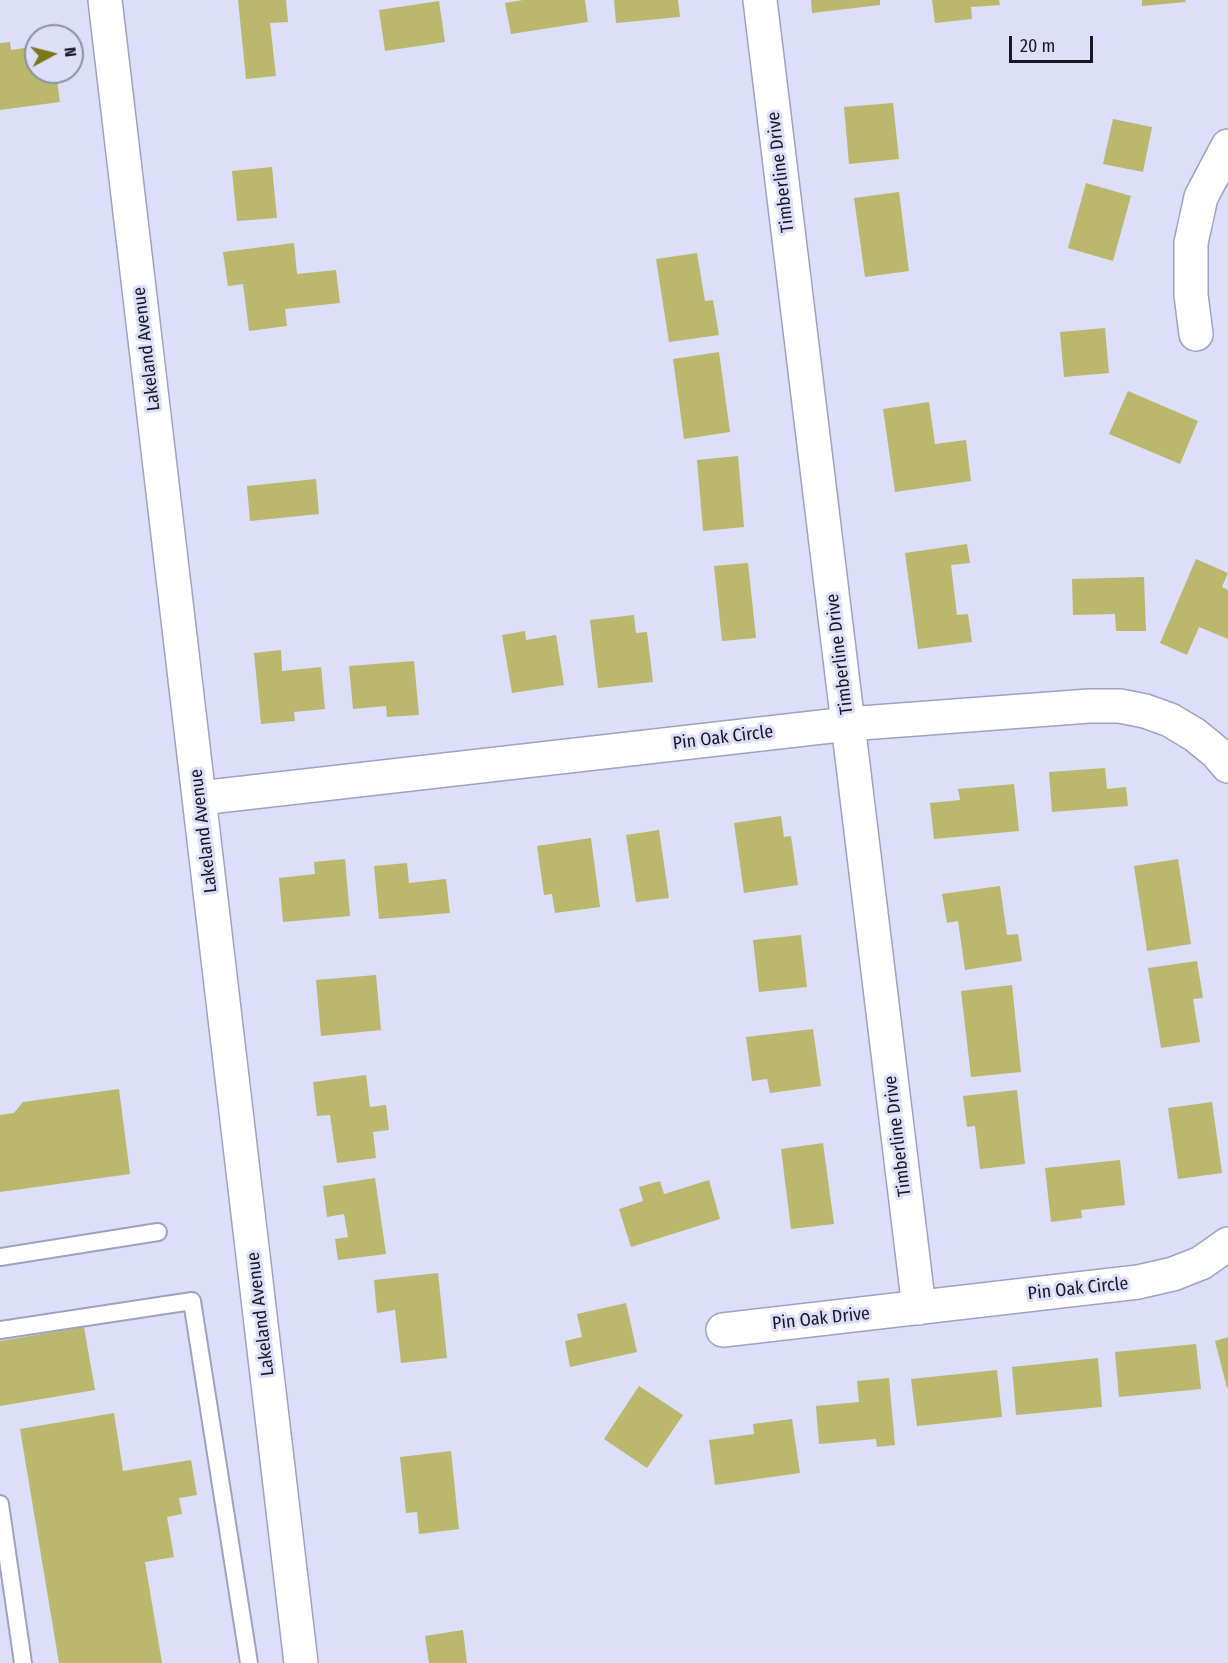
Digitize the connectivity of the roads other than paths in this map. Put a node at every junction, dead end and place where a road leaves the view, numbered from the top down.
1 (105, 0) edge
2 (759, 0) edge
3 (1228, 146) edge
4 (1196, 334) dead end
5 (848, 724) junction
6 (1228, 766) edge
7 (200, 798) junction
8 (158, 1233) dead end
9 (1228, 1244) edge
10 (0, 1257) edge
11 (919, 1308) junction
12 (0, 1330) edge
13 (723, 1330) dead end
14 (0, 1504) edge
15 (23, 1663) edge
16 (249, 1663) edge
17 (302, 1663) edge

1 - 7 street, Lakeland Avenue
2 - 5 street, Timberline Drive
3 - 4 street
5 - 6 street, Pin Oak Circle
5 - 7 street, Pin Oak Circle
5 - 11 street, Timberline Drive
7 - 17 street, Lakeland Avenue
8 - 10 lane
9 - 11 street, Pin Oak Circle
11 - 13 street, Pin Oak Drive
12 - 16 lane
14 - 15 lane

